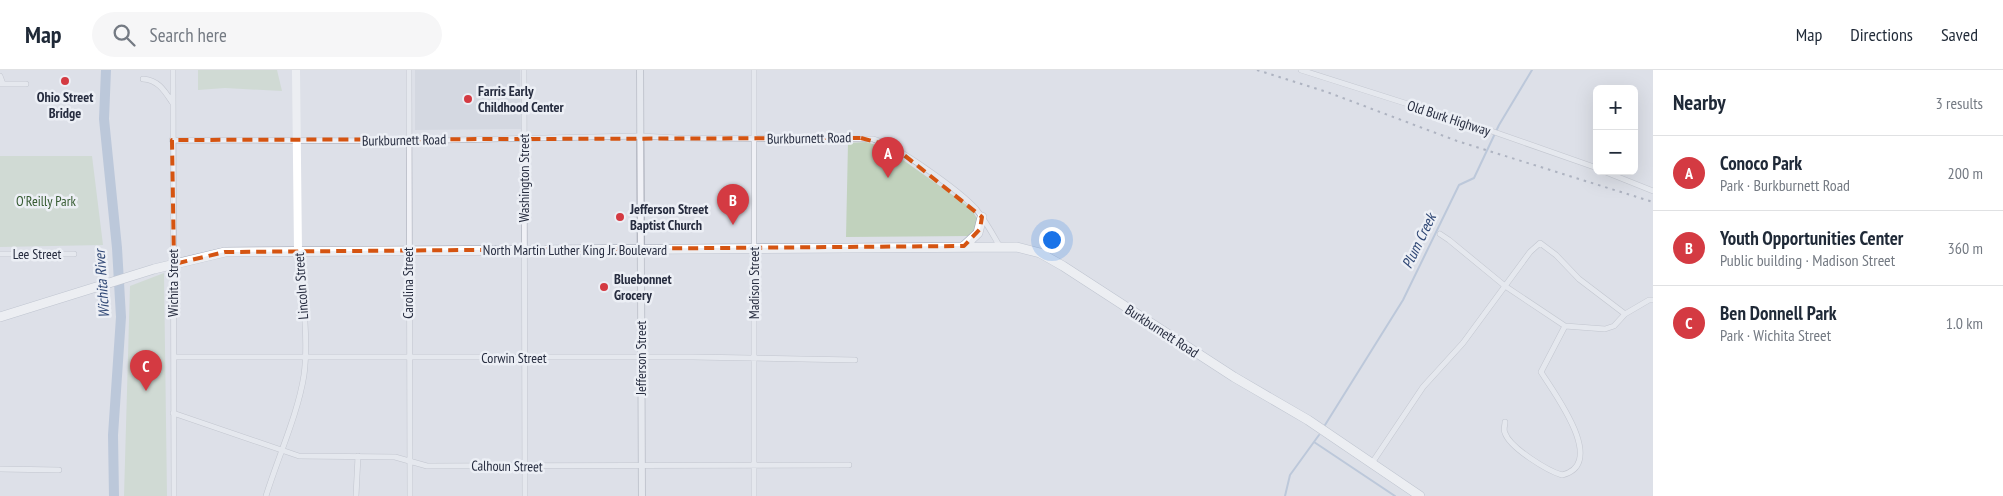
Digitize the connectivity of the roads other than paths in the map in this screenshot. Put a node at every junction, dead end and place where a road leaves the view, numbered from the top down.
1 (173, 70) edge
2 (296, 70) edge
3 (409, 70) edge
4 (524, 70) edge
5 (640, 70) edge
6 (754, 70) edge
7 (1301, 70) edge
8 (0, 76) edge
9 (143, 79) dead end
10 (1, 84) edge
11 (26, 84) dead end
12 (173, 102) junction
13 (640, 136) junction
14 (525, 137) junction
15 (753, 139) junction
16 (172, 140) junction
17 (297, 141) junction
18 (409, 141) junction
19 (1593, 167) edge
20 (1613, 175) edge
21 (1653, 191) edge
22 (982, 217) junction
23 (1440, 234) dead end
24 (999, 245) junction
25 (964, 246) junction
26 (754, 249) junction
27 (408, 250) junction
28 (524, 250) junction
29 (641, 250) junction
30 (298, 251) junction
31 (0, 254) edge
32 (74, 254) dead end
33 (174, 264) junction
34 (1505, 286) junction
35 (1653, 300) edge
36 (1625, 314) junction
37 (0, 317) edge
38 (1565, 326) junction
39 (174, 357) junction
40 (305, 357) junction
41 (754, 357) junction
42 (408, 358) junction
43 (524, 358) junction
44 (641, 358) junction
45 (855, 360) dead end
46 (173, 413) junction
47 (1505, 422) dead end
48 (281, 450) junction
49 (358, 456) junction
50 (410, 462) junction
51 (1372, 463) junction
52 (849, 465) dead end
53 (642, 466) junction
54 (754, 466) junction
55 (525, 467) junction
56 (0, 469) edge
57 (59, 470) dead end
58 (174, 496) edge
59 (266, 496) edge
60 (356, 496) edge
61 (410, 496) edge
62 (525, 496) edge
63 (642, 496) edge
64 (754, 496) edge
65 (1420, 496) edge

1 - 12 street, Wichita Street
2 - 17 main road, Lincoln Street
3 - 18 street, Carolina Street
4 - 14 street, Washington Street
5 - 13 street, Jefferson Street
6 - 15 street, Madison Street
7 - 19 street, Old Burk Highway
8 - 10 street
9 - 12 street
10 - 11 street
12 - 16 street, Wichita Street
13 - 14 street, Burkburnett Road
13 - 15 street, Burkburnett Road
13 - 29 street, Jefferson Street
14 - 18 street, Burkburnett Road
14 - 28 street, Washington Street
15 - 22 street, Burkburnett Road
15 - 26 street, Madison Street
16 - 17 street, Burkburnett Road
16 - 33 street, Wichita Street
17 - 18 street, Burkburnett Road
17 - 30 main road, Lincoln Street
18 - 27 street, Carolina Street
20 - 21 street
22 - 24 street, Burkburnett Road
22 - 25 main road
23 - 34 street
24 - 25 main road, North Martin Luther King Jr. Boulevard
24 - 51 main road, Burkburnett Road
25 - 26 main road, North Martin Luther King Jr. Boulevard
26 - 29 main road, North Martin Luther King Jr. Boulevard
26 - 41 street, Madison Street
27 - 28 main road, North Martin Luther King Jr. Boulevard
27 - 30 main road, North Martin Luther King Jr. Boulevard
27 - 42 street, Carolina Street
28 - 29 main road, North Martin Luther King Jr. Boulevard
28 - 43 street, Washington Street
29 - 44 street, Jefferson Street
30 - 33 main road, North Martin Luther King Jr. Boulevard
30 - 40 street, Lincoln Street
31 - 32 street, Lee Street
33 - 37 main road, North Martin Luther King Jr. Boulevard
33 - 39 street, Wichita Street
34 - 36 street
34 - 38 street
34 - 51 street
35 - 36 street
36 - 38 street
38 - 47 street
39 - 40 street, Corwin Street
39 - 46 street, Wichita Street
40 - 42 street, Corwin Street
40 - 48 street, Lincoln Street
41 - 44 street, Corwin Street
41 - 45 street, Corwin Street
41 - 54 street, Madison Street
42 - 43 street, Corwin Street
42 - 50 street, Carolina Street
43 - 44 street, Corwin Street
43 - 55 street, Washington Street
44 - 53 street, Jefferson Street
46 - 48 street, Calhoun Street
46 - 58 street, Wichita Street
48 - 49 street, Calhoun Street
48 - 59 street, Lincoln Street
49 - 50 street, Calhoun Street
49 - 60 street
50 - 55 street, Calhoun Street
50 - 61 street, Carolina Street
51 - 65 main road, Burkburnett Road
52 - 54 street, Calhoun Street
53 - 54 street, Calhoun Street
53 - 55 street, Calhoun Street
53 - 63 street, Jefferson Street
54 - 64 street, Madison Street
55 - 62 street, Washington Street
56 - 57 street

